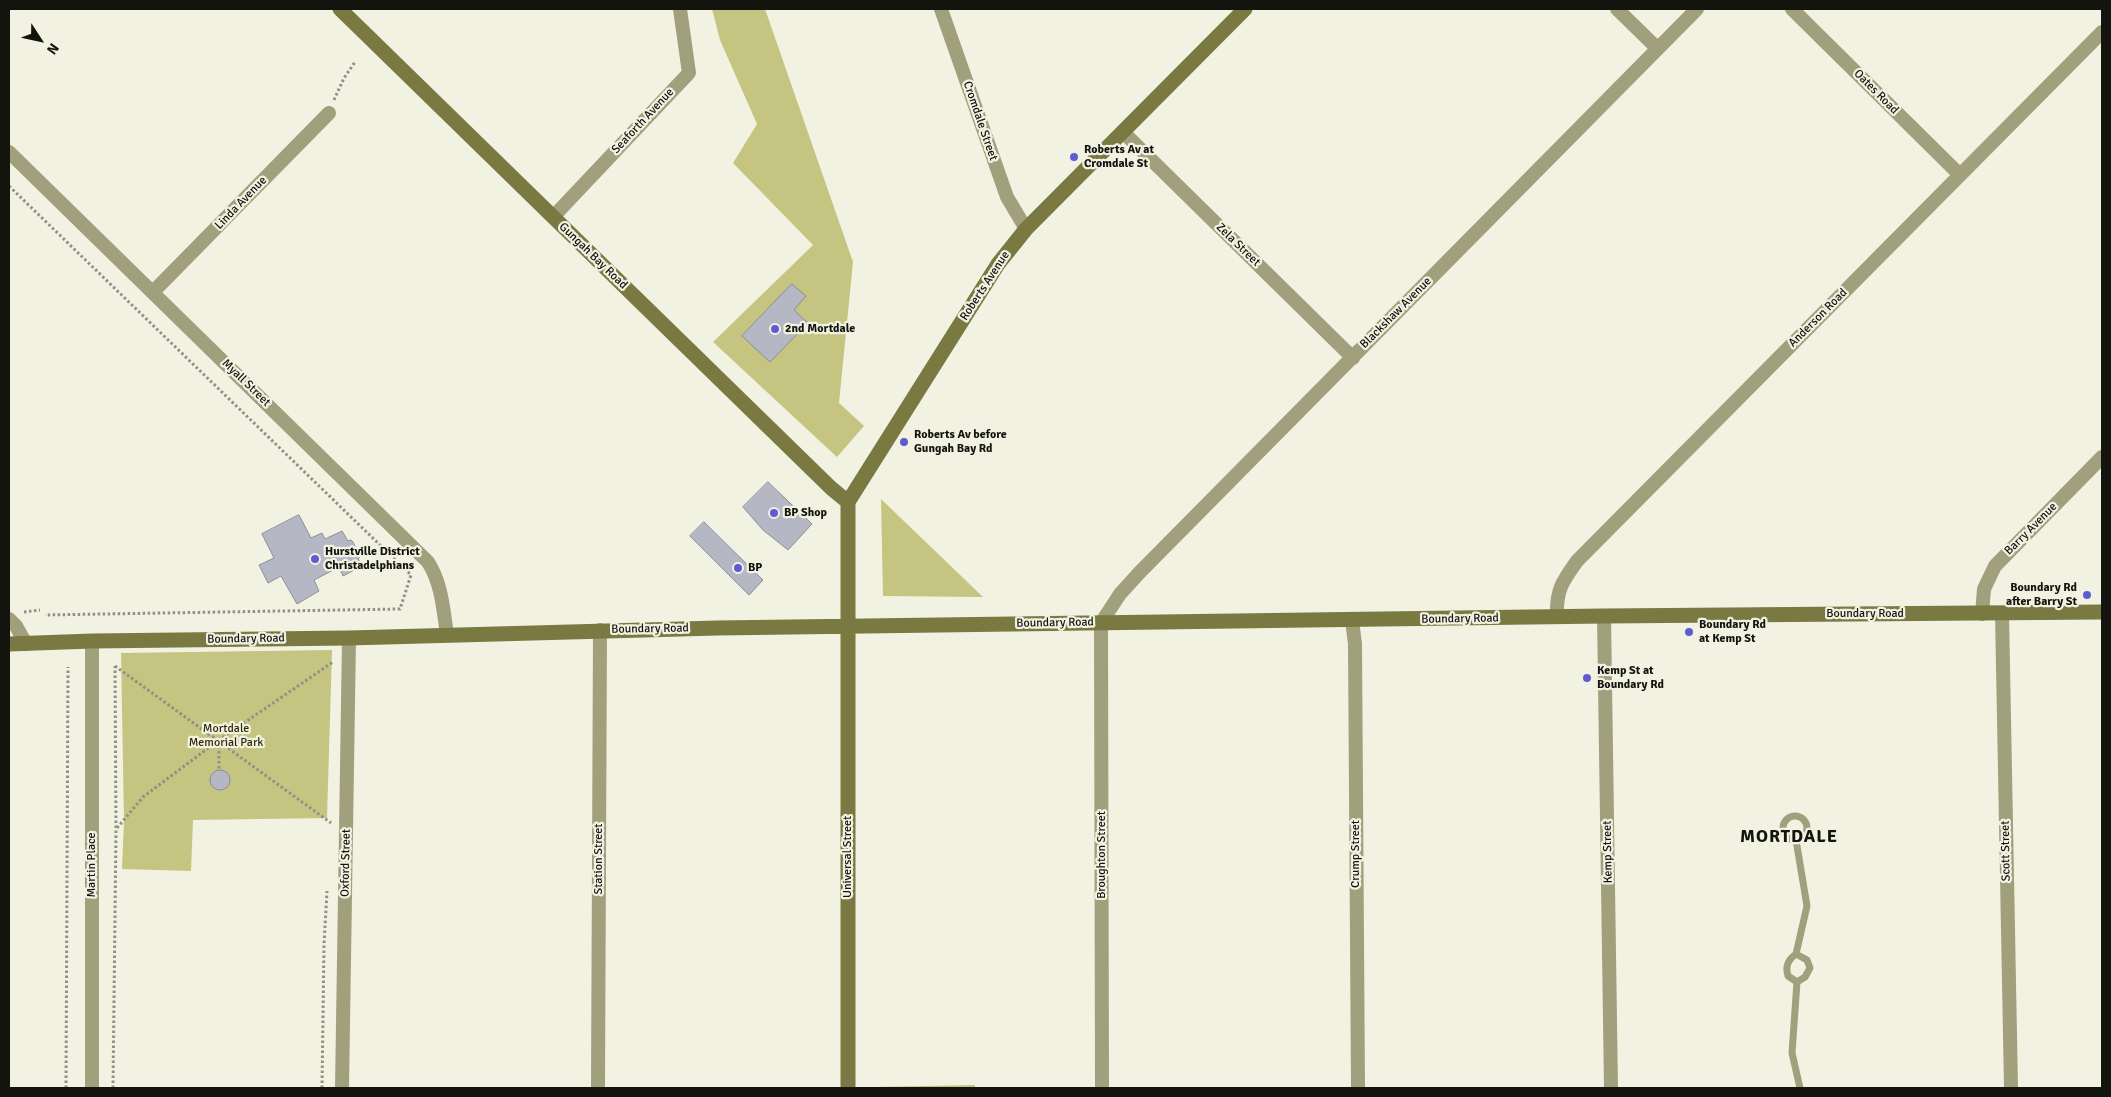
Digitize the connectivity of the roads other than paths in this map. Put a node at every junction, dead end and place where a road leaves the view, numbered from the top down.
1 (340, 9) edge
2 (680, 9) edge
3 (942, 9) edge
4 (1245, 9) edge
5 (1617, 9) edge
6 (1697, 9) edge
7 (1792, 9) edge
8 (2102, 32) edge
9 (1657, 48) junction
10 (329, 112) road end
11 (1123, 132) junction
12 (9, 152) edge
13 (1960, 175) junction
14 (553, 217) junction
15 (1026, 229) junction
16 (153, 292) junction
17 (1353, 358) junction
18 (2102, 457) edge
19 (848, 502) junction
20 (2102, 612) edge
21 (2002, 613) junction
22 (1982, 614) junction
23 (1604, 616) junction
24 (1557, 617) junction
25 (9, 619) edge
26 (1352, 620) junction
27 (1101, 623) junction
28 (848, 626) junction
29 (600, 630) junction
30 (447, 634) junction
31 (349, 638) junction
32 (92, 641) junction
33 (9, 644) edge
34 (26, 644) junction
35 (1796, 840) dead end
36 (1796, 954) junction
37 (1798, 982) junction
38 (92, 1088) edge
39 (342, 1088) edge
40 (598, 1088) edge
41 (848, 1088) edge
42 (1102, 1088) edge
43 (1358, 1088) edge
44 (1611, 1088) edge
45 (1800, 1088) edge
46 (2011, 1088) edge

1 - 14 main road, Gungah Bay Road
2 - 14 street, Seaforth Avenue
3 - 15 street, Cromdale Street
4 - 11 main road, Roberts Avenue
5 - 9 street
6 - 9 street, Blackshaw Avenue
7 - 13 street, Oates Road
8 - 13 street, Anderson Road
9 - 17 street, Blackshaw Avenue
10 - 16 street, Linda Avenue
11 - 15 main road, Roberts Avenue
11 - 17 street, Zela Street
12 - 16 street, Myall Street
13 - 24 street, Anderson Road
14 - 19 main road, Gungah Bay Road
15 - 19 main road, Roberts Avenue
16 - 30 street, Myall Street
17 - 27 street, Blackshaw Avenue
18 - 22 street, Barry Avenue
19 - 28 main road
20 - 21 main road, Boundary Road
21 - 22 main road, Boundary Road
21 - 46 street, Scott Street
22 - 23 main road, Boundary Road
23 - 24 main road, Boundary Road
23 - 44 street, Kemp Street
24 - 26 main road, Boundary Road
25 - 34 street
26 - 27 main road, Boundary Road
26 - 43 street, Crump Street
27 - 28 main road, Boundary Road
27 - 42 street, Broughton Street
28 - 29 main road, Boundary Road
28 - 41 main road, Universal Street
29 - 30 main road, Boundary Road
29 - 40 street, Station Street
30 - 31 main road, Boundary Road
31 - 32 main road, Boundary Road
31 - 39 street, Oxford Street
32 - 34 main road, Boundary Road
32 - 38 street, Martin Place
33 - 34 main road, Boundary Road
35 - 36 lane
36 - 37 lane
36 - 37 lane
37 - 45 lane

